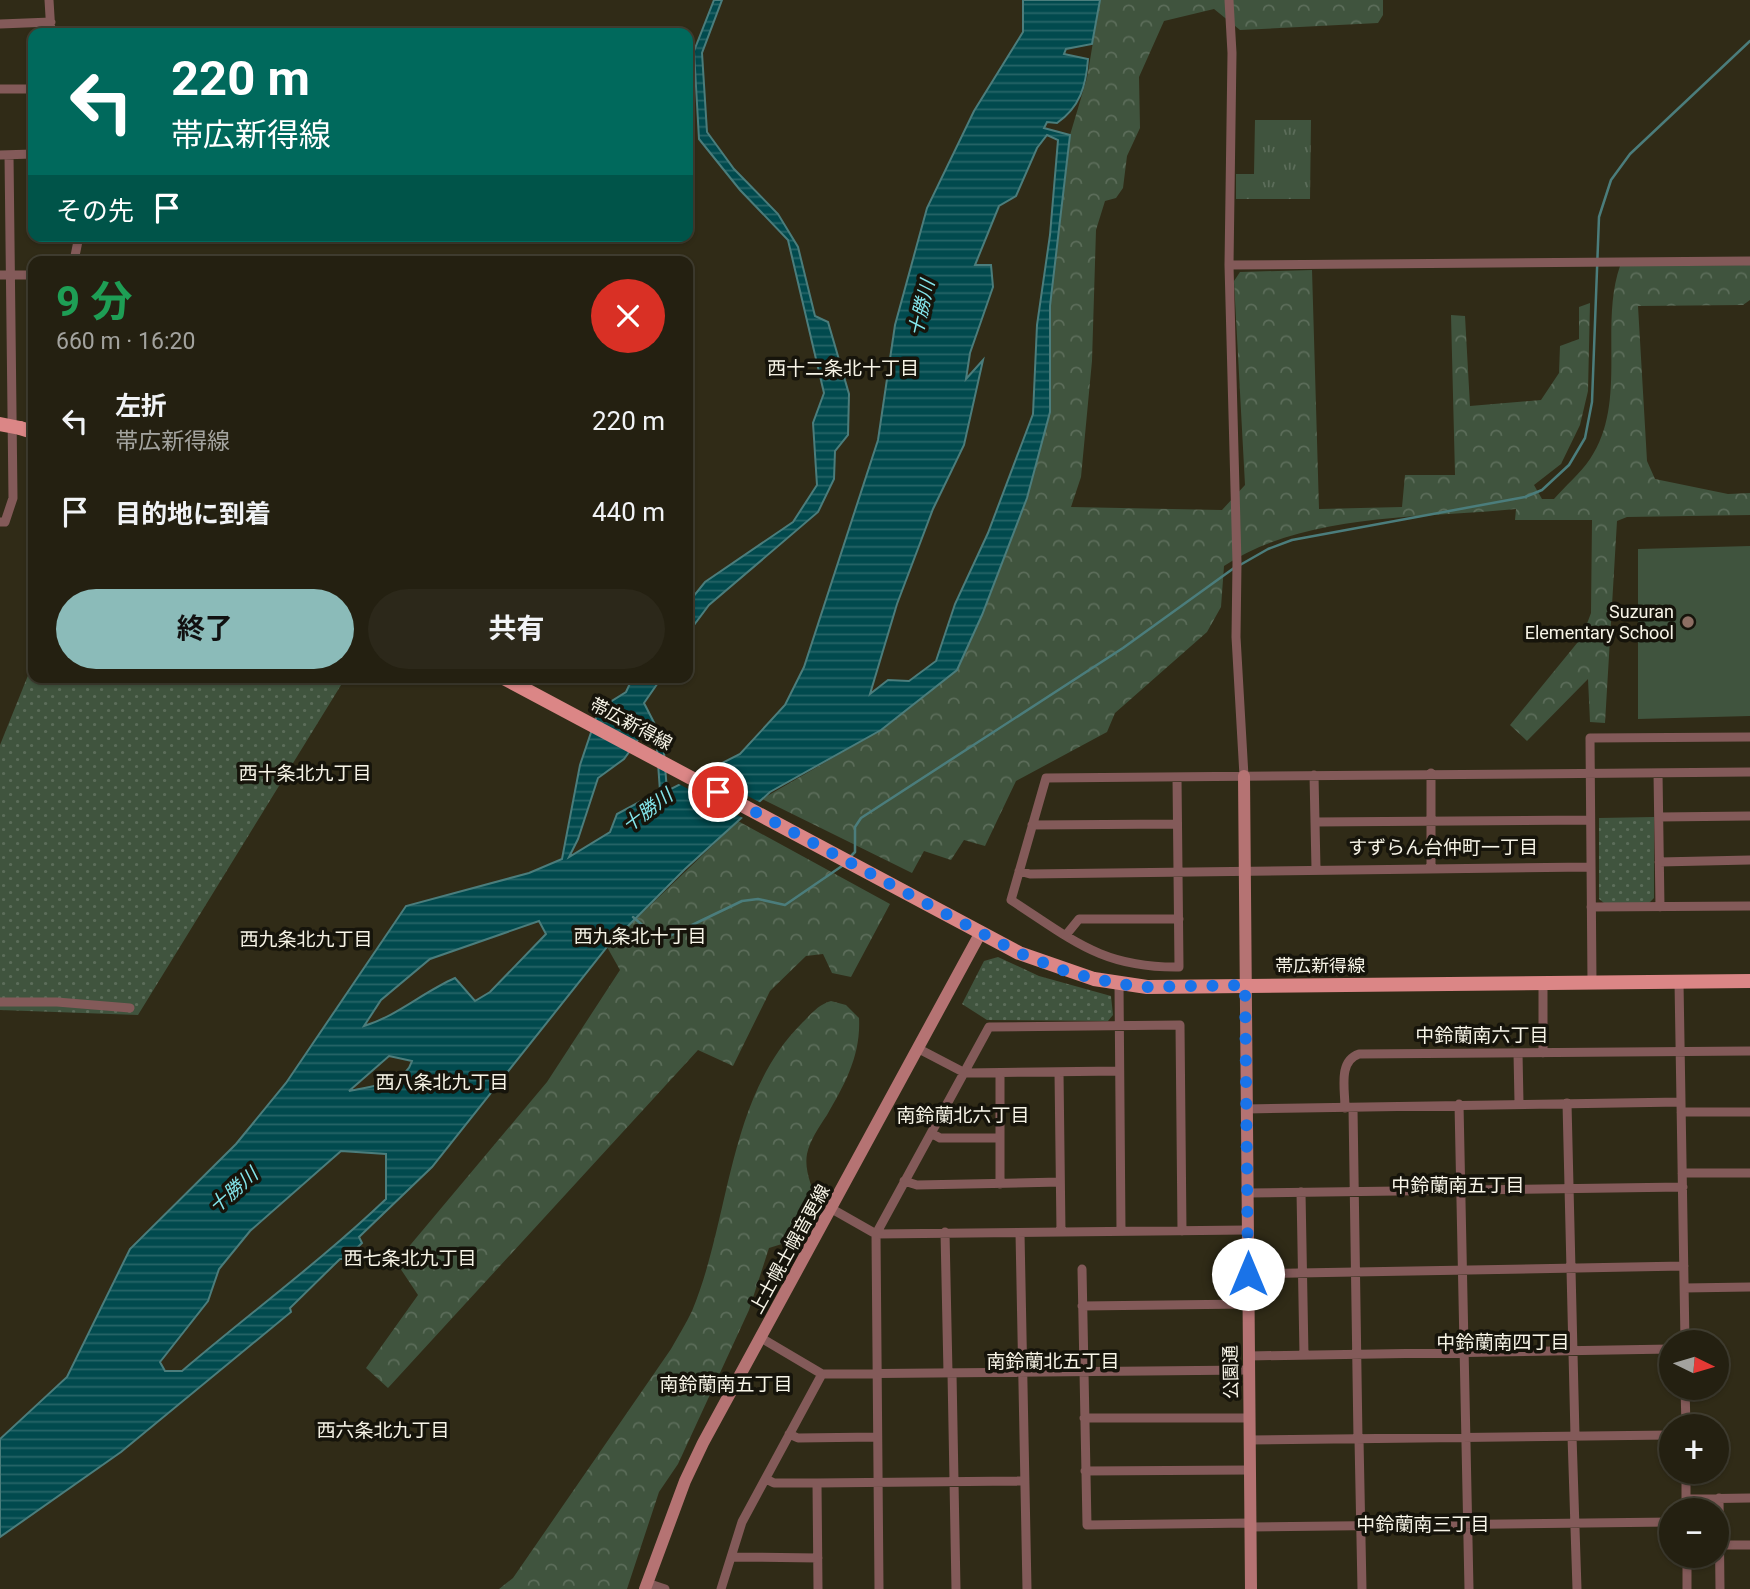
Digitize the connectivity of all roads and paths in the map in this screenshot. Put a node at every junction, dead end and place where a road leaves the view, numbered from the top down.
1 (49, 0) edge
2 (1228, 0) edge
3 (51, 22) junction
4 (0, 24) edge
5 (51, 28) edge
6 (0, 89) edge
7 (28, 89) edge
8 (28, 154) edge
9 (5, 155) edge
10 (1750, 261) edge
11 (1229, 265) junction
12 (5, 275) edge
13 (28, 275) edge
14 (0, 405) edge
15 (11, 405) junction
16 (0, 424) edge
17 (27, 430) edge
18 (0, 522) edge
19 (513, 683) edge
20 (1750, 737) edge
21 (1750, 772) edge
22 (1431, 773) junction
23 (1591, 773) junction
24 (1658, 773) junction
25 (1314, 775) junction
26 (1244, 776) junction
27 (1177, 777) junction
28 (1750, 816) edge
29 (1659, 817) junction
30 (1590, 820) junction
31 (1431, 821) junction
32 (1315, 822) junction
33 (1177, 824) junction
34 (1032, 825) junction
35 (1750, 860) edge
36 (1659, 862) junction
37 (1590, 867) junction
38 (1316, 869) junction
39 (1431, 869) junction
40 (1019, 871) junction
41 (1244, 871) junction
42 (1178, 872) junction
43 (1750, 906) edge
44 (1591, 907) junction
45 (1660, 907) junction
46 (1179, 919) junction
47 (981, 932) junction
48 (1066, 935) junction
49 (1750, 981) edge
50 (1592, 982) junction
51 (1679, 982) junction
52 (1543, 983) junction
53 (1119, 984) junction
54 (1245, 985) junction
55 (0, 1002) edge
56 (130, 1008) dead end
57 (1119, 1025) junction
58 (919, 1049) junction
59 (1750, 1051) edge
60 (1680, 1052) junction
61 (1518, 1053) junction
62 (1543, 1053) junction
63 (1059, 1072) junction
64 (1119, 1072) junction
65 (965, 1073) junction
66 (1000, 1073) junction
67 (1681, 1101) junction
68 (1518, 1103) junction
69 (1567, 1103) junction
70 (1459, 1104) junction
71 (1349, 1108) junction
72 (1246, 1109) junction
73 (1681, 1112) junction
74 (1750, 1112) edge
75 (931, 1133) junction
76 (999, 1138) junction
77 (1750, 1173) edge
78 (1682, 1174) junction
79 (904, 1181) junction
80 (1060, 1182) junction
81 (1000, 1184) junction
82 (1683, 1187) junction
83 (1568, 1188) junction
84 (1460, 1190) junction
85 (1301, 1192) junction
86 (1354, 1192) junction
87 (1247, 1193) junction
88 (832, 1209) junction
89 (1247, 1230) junction
90 (1121, 1231) junction
91 (1182, 1231) junction
92 (945, 1232) junction
93 (1061, 1232) junction
94 (1020, 1233) junction
95 (876, 1234) junction
96 (1684, 1266) junction
97 (1082, 1269) dead end
98 (1570, 1269) junction
99 (1462, 1271) junction
100 (1356, 1272) junction
101 (1303, 1273) junction
102 (1248, 1274) junction
103 (1750, 1287) edge
104 (1684, 1288) junction
105 (1248, 1304) junction
106 (1082, 1306) junction
107 (1685, 1330) edge
108 (761, 1338) junction
109 (1659, 1349) edge
110 (1573, 1351) junction
111 (1464, 1352) junction
112 (1304, 1355) junction
113 (1356, 1355) junction
114 (1249, 1356) junction
115 (1249, 1370) junction
116 (1083, 1371) junction
117 (1022, 1372) junction
118 (877, 1373) junction
119 (950, 1373) junction
120 (822, 1374) junction
121 (1084, 1418) junction
122 (1249, 1418) junction
123 (789, 1434) junction
124 (1659, 1435) edge
125 (1574, 1436) junction
126 (877, 1437) junction
127 (1466, 1438) junction
128 (1358, 1439) junction
129 (1250, 1440) junction
130 (1250, 1470) junction
131 (1085, 1471) junction
132 (766, 1479) junction
133 (1025, 1481) junction
134 (954, 1482) junction
135 (817, 1483) junction
136 (878, 1483) junction
137 (1729, 1498) edge
138 (1750, 1498) edge
139 (1659, 1522) edge
140 (1575, 1524) junction
141 (1250, 1525) junction
142 (1468, 1525) junction
143 (1362, 1527) junction
144 (1729, 1545) edge
145 (1750, 1545) edge
146 (732, 1557) junction
147 (818, 1558) junction
148 (1687, 1568) edge
149 (1720, 1568) edge
150 (646, 1586) edge
151 (665, 1589) edge
152 (721, 1589) edge
153 (818, 1589) edge
154 (879, 1589) edge
155 (956, 1589) edge
156 (1027, 1589) edge
157 (1251, 1589) edge
158 (1362, 1589) edge
159 (1469, 1589) edge
160 (1577, 1589) edge
161 (1687, 1589) edge
162 (1720, 1589) edge

1 - 3 street
2 - 11 street
3 - 4 street
3 - 5 street
6 - 7 street
8 - 9 street
9 - 12 street
10 - 11 street
11 - 26 street
12 - 13 street
12 - 15 street
14 - 15 street
15 - 18 street
16 - 17 main road, bridge
19 - 47 main road, 帯広新得線
20 - 23 street
21 - 24 street
22 - 23 street
22 - 25 street
22 - 31 street
23 - 24 street
23 - 30 street
24 - 29 street
25 - 26 street
25 - 32 street
26 - 27 street
26 - 41 street, 公園通
27 - 33 street
27 - 34 street
28 - 29 street
29 - 36 street
30 - 31 street
30 - 37 street
31 - 32 street
31 - 39 street
32 - 38 street
33 - 34 street
33 - 42 street
34 - 40 street
35 - 36 street
36 - 45 street
37 - 39 street
37 - 44 street
38 - 39 street
38 - 41 street
40 - 42 street
40 - 48 street
41 - 42 street
41 - 54 street, 公園通
42 - 46 street
43 - 45 street
44 - 45 street
44 - 50 street
46 - 48 street
46 - 48 street
47 - 53 main road, 帯広新得線
47 - 58 street, 上士幌士幌音更線
49 - 51 main road, 帯広新得線
50 - 51 main road, 帯広新得線
50 - 52 main road, 帯広新得線
51 - 60 street
52 - 54 main road, 帯広新得線
52 - 62 street
53 - 54 main road, 帯広新得線
53 - 57 street
54 - 72 street, 公園通
55 - 56 street
57 - 64 street
57 - 65 street
57 - 91 street
58 - 65 street
58 - 88 street, 上士幌士幌音更線
59 - 60 street
60 - 62 street
60 - 67 street
61 - 62 street
61 - 68 street
61 - 71 street
63 - 64 street
63 - 66 street
63 - 80 street
64 - 90 street
65 - 66 street
65 - 75 street
66 - 76 street
67 - 69 street
67 - 73 street
68 - 69 street
68 - 70 street
69 - 83 street
70 - 71 street
70 - 84 street
71 - 72 street
71 - 86 street
72 - 87 street, 公園通
73 - 74 street
73 - 78 street
75 - 76 street
75 - 79 street
76 - 81 street
77 - 78 street
78 - 82 street
79 - 81 street
79 - 95 street
80 - 81 street
80 - 93 street
82 - 83 street
82 - 96 street
83 - 84 street
83 - 98 street
84 - 86 street
84 - 99 street
85 - 86 street
85 - 87 street
85 - 101 street
86 - 100 street
87 - 89 street, 公園通
88 - 95 street
88 - 108 street, 上士幌士幌音更線
89 - 91 street
89 - 102 street, 公園通
90 - 91 street
90 - 93 street
92 - 94 street
92 - 95 street
92 - 119 street
93 - 94 street
94 - 117 street
95 - 118 street
96 - 98 street
96 - 104 street
97 - 106 street
98 - 99 street
98 - 110 street
99 - 100 street
99 - 111 street
100 - 101 street
100 - 113 street
101 - 102 street
101 - 112 street
102 - 105 street, 公園通
103 - 104 street
104 - 107 street
105 - 106 street
105 - 114 street, 公園通
106 - 116 street
108 - 120 street
108 - 150 street, 上士幌士幌音更線
109 - 110 street
110 - 111 street
110 - 125 street
111 - 113 street
111 - 127 street
112 - 113 street
112 - 114 street
113 - 128 street
114 - 115 street, 公園通
115 - 116 street
115 - 122 street, 公園通
116 - 117 street
116 - 121 street
117 - 119 street
117 - 133 street
118 - 119 street
118 - 120 street
118 - 126 street
119 - 134 street
120 - 123 street
121 - 122 street
121 - 131 street
122 - 129 street, 公園通
123 - 126 street
123 - 132 street
124 - 125 street
125 - 127 street
125 - 140 street
126 - 136 street
127 - 128 street
127 - 142 street
128 - 129 street
128 - 143 street
129 - 130 street, 公園通
130 - 131 street
130 - 141 street, 公園通
131 - 141 street
132 - 135 street
132 - 146 street
133 - 134 street
133 - 156 street
134 - 136 street
134 - 155 street
135 - 136 street
135 - 147 street
136 - 154 street
137 - 138 street
139 - 140 street
140 - 142 street
140 - 160 street
141 - 143 street
141 - 157 street, 公園通
142 - 143 street
142 - 159 street
143 - 158 street
144 - 145 street
146 - 147 street
146 - 152 street
147 - 153 street
148 - 161 street
149 - 162 street
150 - 151 street

